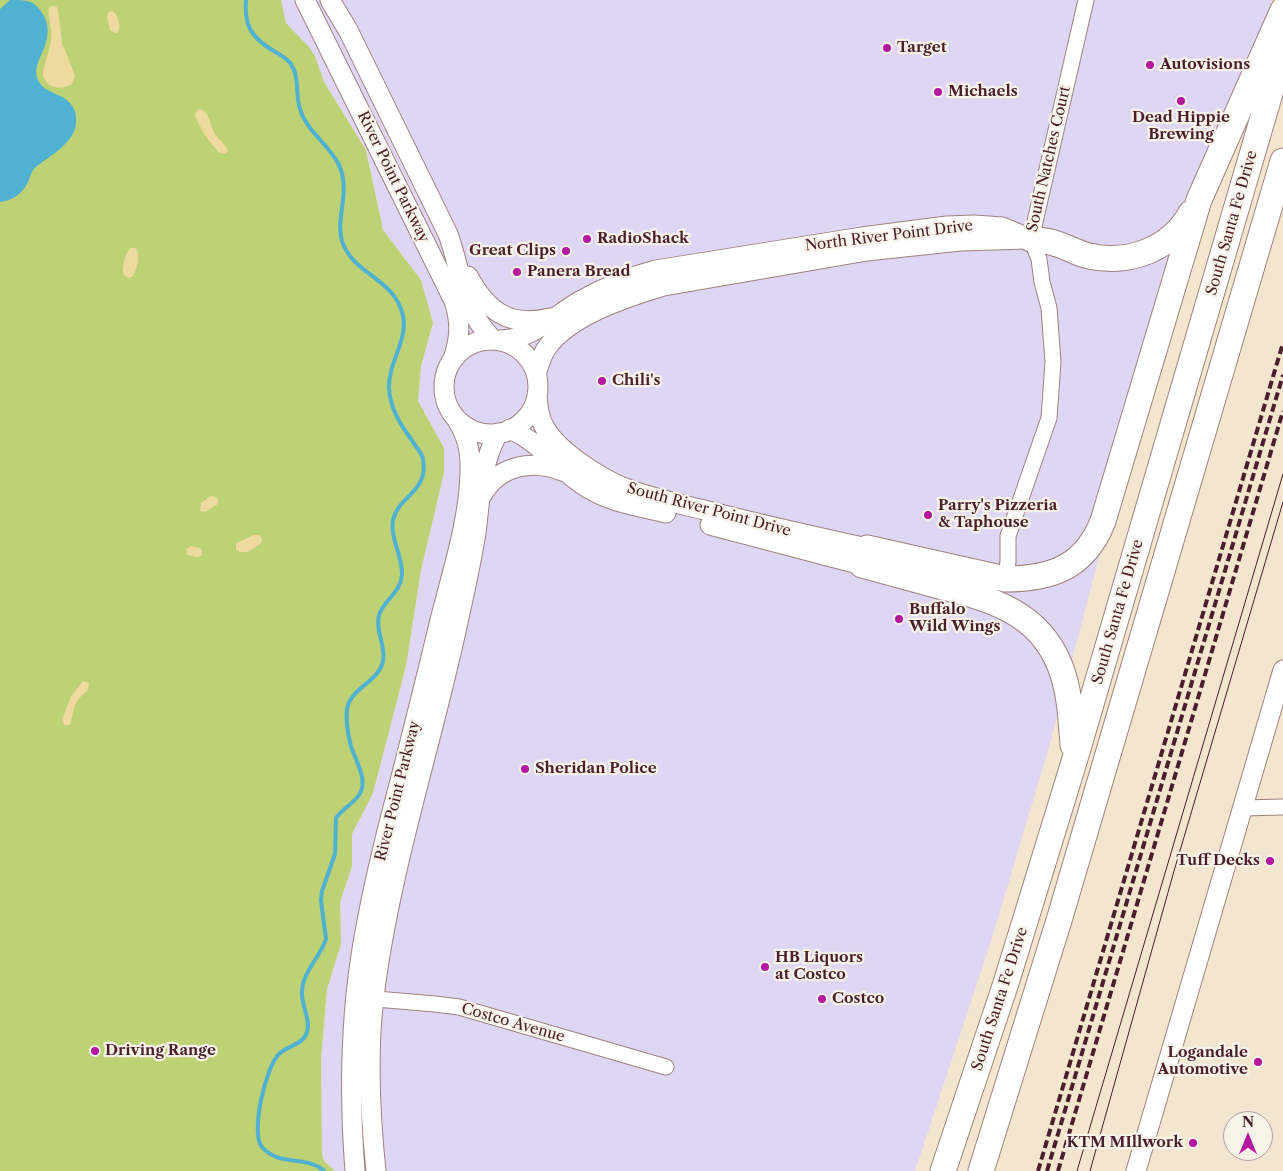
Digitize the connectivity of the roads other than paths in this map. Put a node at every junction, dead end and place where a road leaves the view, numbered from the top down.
1 (305, 0) edge
2 (330, 0) edge
3 (1086, 0) edge
4 (1283, 10) edge
5 (1283, 49) edge
6 (1283, 161) edge
7 (1199, 200) junction
8 (1031, 239) junction
9 (453, 248) junction
10 (560, 314) junction
11 (496, 340) junction
12 (453, 359) junction
13 (536, 374) junction
14 (537, 395) junction
15 (455, 417) junction
16 (504, 431) junction
17 (566, 472) junction
18 (479, 503) junction
19 (865, 556) junction
20 (1005, 580) junction
21 (1283, 670) edge
22 (1074, 762) junction
23 (1242, 808) junction
24 (1283, 808) edge
25 (356, 997) junction
26 (374, 998) junction
27 (666, 1067) dead end
28 (355, 1171) edge
29 (376, 1171) edge
30 (943, 1171) edge
31 (981, 1171) edge
32 (1136, 1171) edge

1 - 12 street, River Point Parkway
2 - 9 street, River Point Parkway
3 - 8 street, South Natches Court
4 - 7 highway
5 - 22 highway, South Santa Fe Drive
6 - 31 highway, South Santa Fe Drive
7 - 8 highway
7 - 20 highway
8 - 10 street, North River Point Drive
8 - 13 street, North River Point Drive
8 - 20 street, South Natches Court
9 - 10 street
9 - 11 street, River Point Parkway
10 - 11 street, North River Point Drive
11 - 12 street
11 - 13 street
12 - 15 street
13 - 14 street
14 - 16 street
14 - 19 street, South River Point Drive
15 - 16 street
15 - 25 street, River Point Parkway
16 - 17 street, South River Point Drive
16 - 18 street, River Point Parkway
17 - 18 street
17 - 19 street, South River Point Drive
18 - 26 street, River Point Parkway
19 - 20 highway
19 - 22 highway
21 - 23 street
22 - 30 highway, South Santa Fe Drive
23 - 24 street
23 - 32 street
25 - 26 street, Costco Avenue
25 - 28 street, River Point Parkway
26 - 27 street, Costco Avenue
26 - 29 street, River Point Parkway

